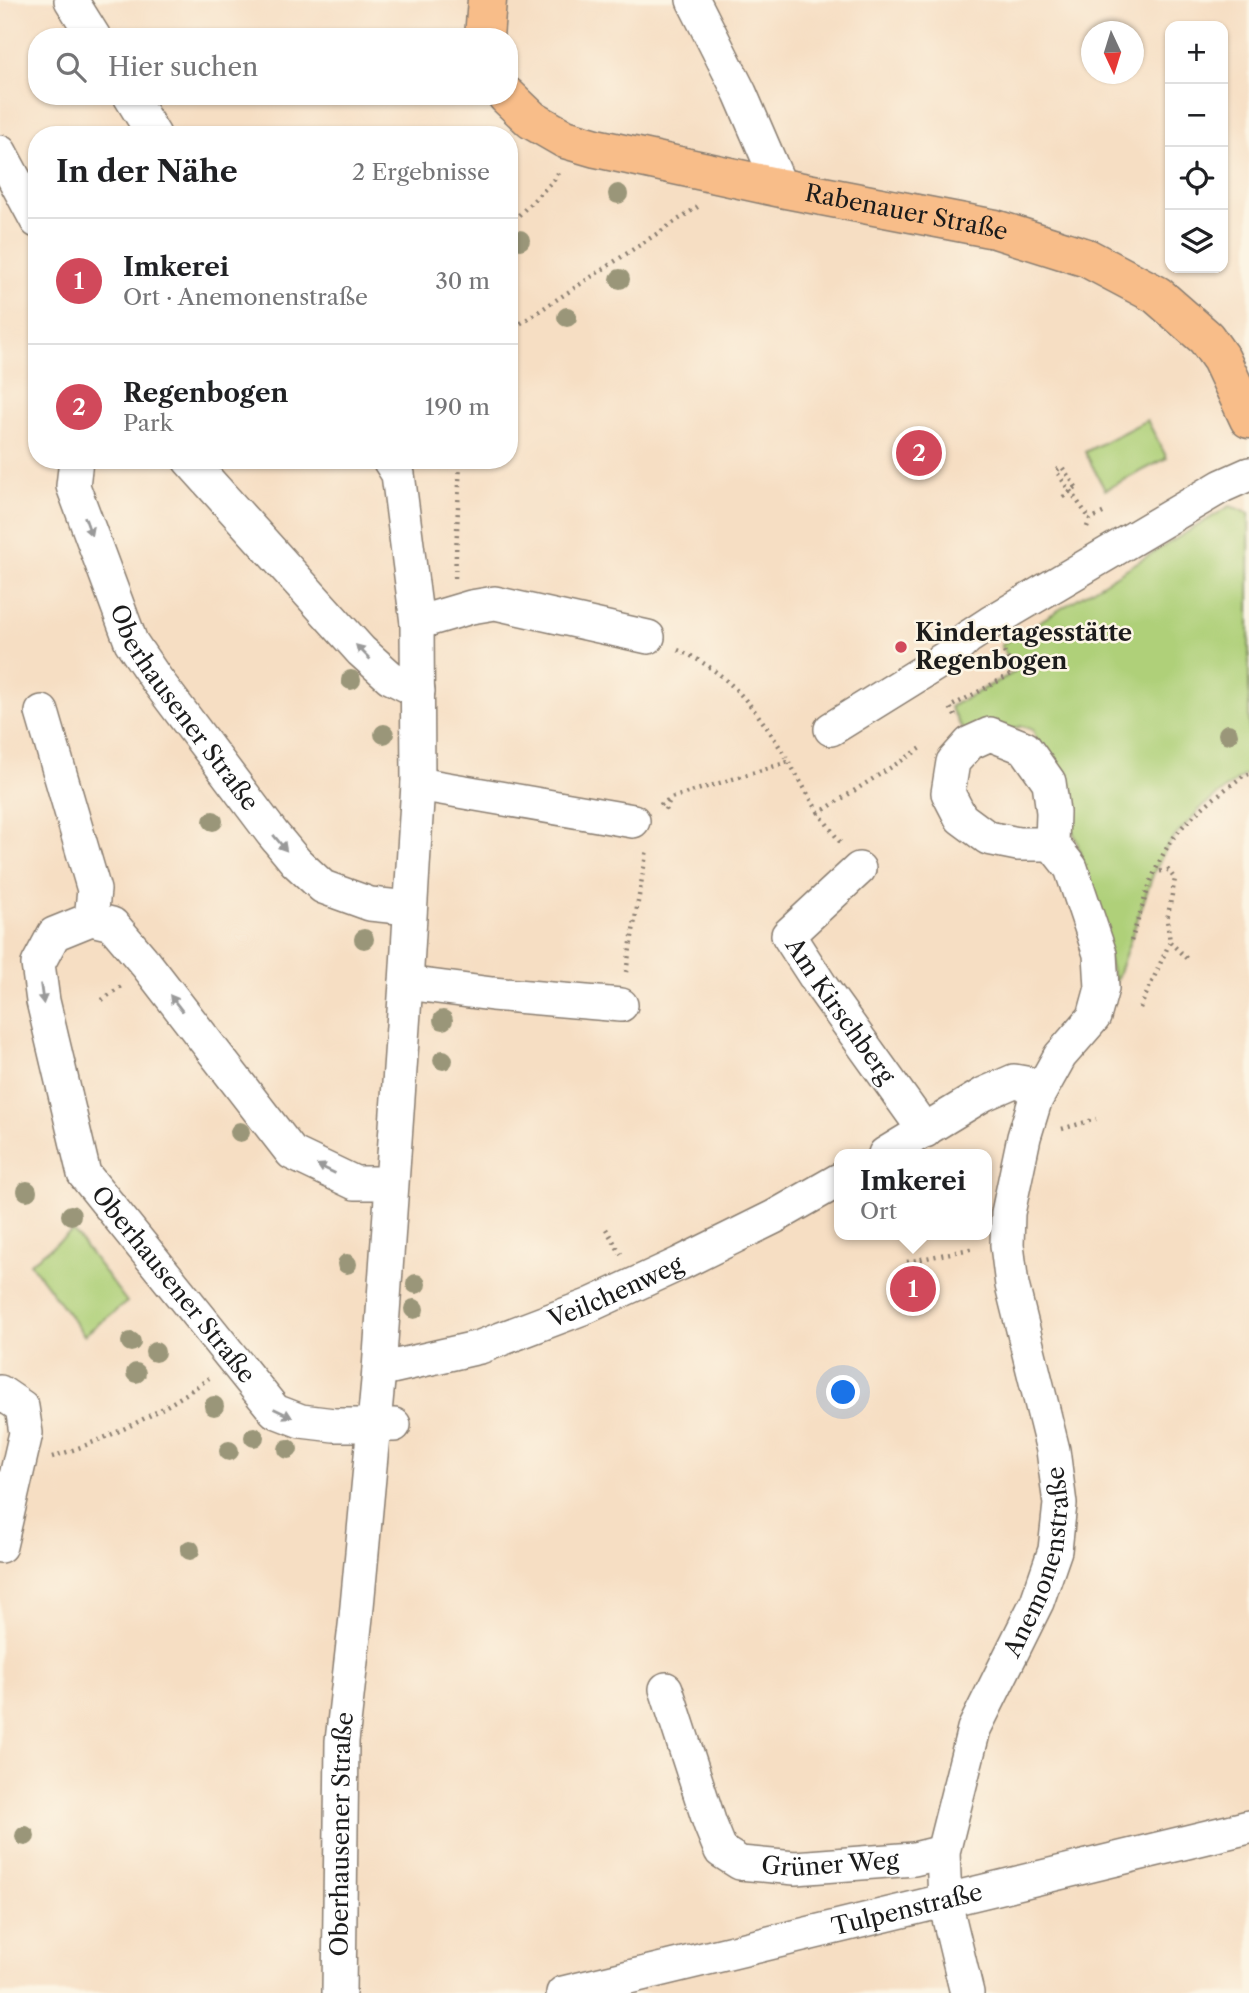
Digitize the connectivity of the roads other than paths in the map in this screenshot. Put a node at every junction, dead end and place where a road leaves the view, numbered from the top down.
1 (71, 0) edge
2 (487, 0) edge
3 (693, 0) edge
4 (88, 28) edge
5 (485, 28) edge
6 (135, 105) edge
7 (516, 105) edge
8 (148, 126) edge
9 (0, 152) edge
10 (781, 188) junction
11 (28, 204) edge
12 (1249, 419) edge
13 (75, 469) edge
14 (197, 469) edge
15 (395, 469) edge
16 (1249, 474) edge
17 (430, 619) junction
18 (648, 637) road end
19 (418, 691) junction
20 (41, 712) dead end
21 (831, 729) dead end
22 (418, 784) junction
23 (647, 827) road end
24 (1052, 845) dead end
25 (859, 869) road end
26 (409, 908) junction
27 (91, 919) junction
28 (406, 982) junction
29 (621, 1004) road end
30 (1035, 1101) junction
31 (925, 1131) junction
32 (894, 1149) edge
33 (391, 1183) junction
34 (834, 1183) edge
35 (379, 1370) junction
36 (0, 1392) edge
37 (384, 1425) junction
38 (0, 1546) edge
39 (666, 1689) dead end
40 (1249, 1827) edge
41 (943, 1852) junction
42 (945, 1902) junction
43 (339, 1993) edge
44 (563, 1993) edge
45 (967, 1993) edge

1 - 4 street
2 - 5 main road
3 - 10 street
6 - 8 street
7 - 10 main road, Rabenauer Straße
9 - 11 street
10 - 12 main road, Rabenauer Straße
13 -> 26 street, Oberhausener Straße
19 -> 14 street
15 - 17 street, Oberhausener Straße
16 - 21 street
17 - 18 street
17 - 19 street, Oberhausener Straße
19 - 22 street, Oberhausener Straße
20 - 27 street
22 - 23 street
22 - 26 street, Oberhausener Straße
24 - 30 street, Anemonenstraße
25 - 31 street, Am Kirschberg
26 - 28 street, Oberhausener Straße
33 -> 27 street
27 -> 37 street, Oberhausener Straße
28 - 29 street
28 - 33 street, Oberhausener Straße
30 - 31 street
30 - 41 street, Anemonenstraße
31 - 32 street
33 - 35 street, Oberhausener Straße
34 - 35 street, Veilchenweg
35 - 37 street, Oberhausener Straße
36 - 38 street
37 - 43 street, Oberhausener Straße
39 - 41 street, Grüner Weg
40 - 42 street, Tulpenstraße
41 - 42 street, Anemonenstraße
42 - 44 street, Tulpenstraße
42 - 45 street, Anemonenstraße

